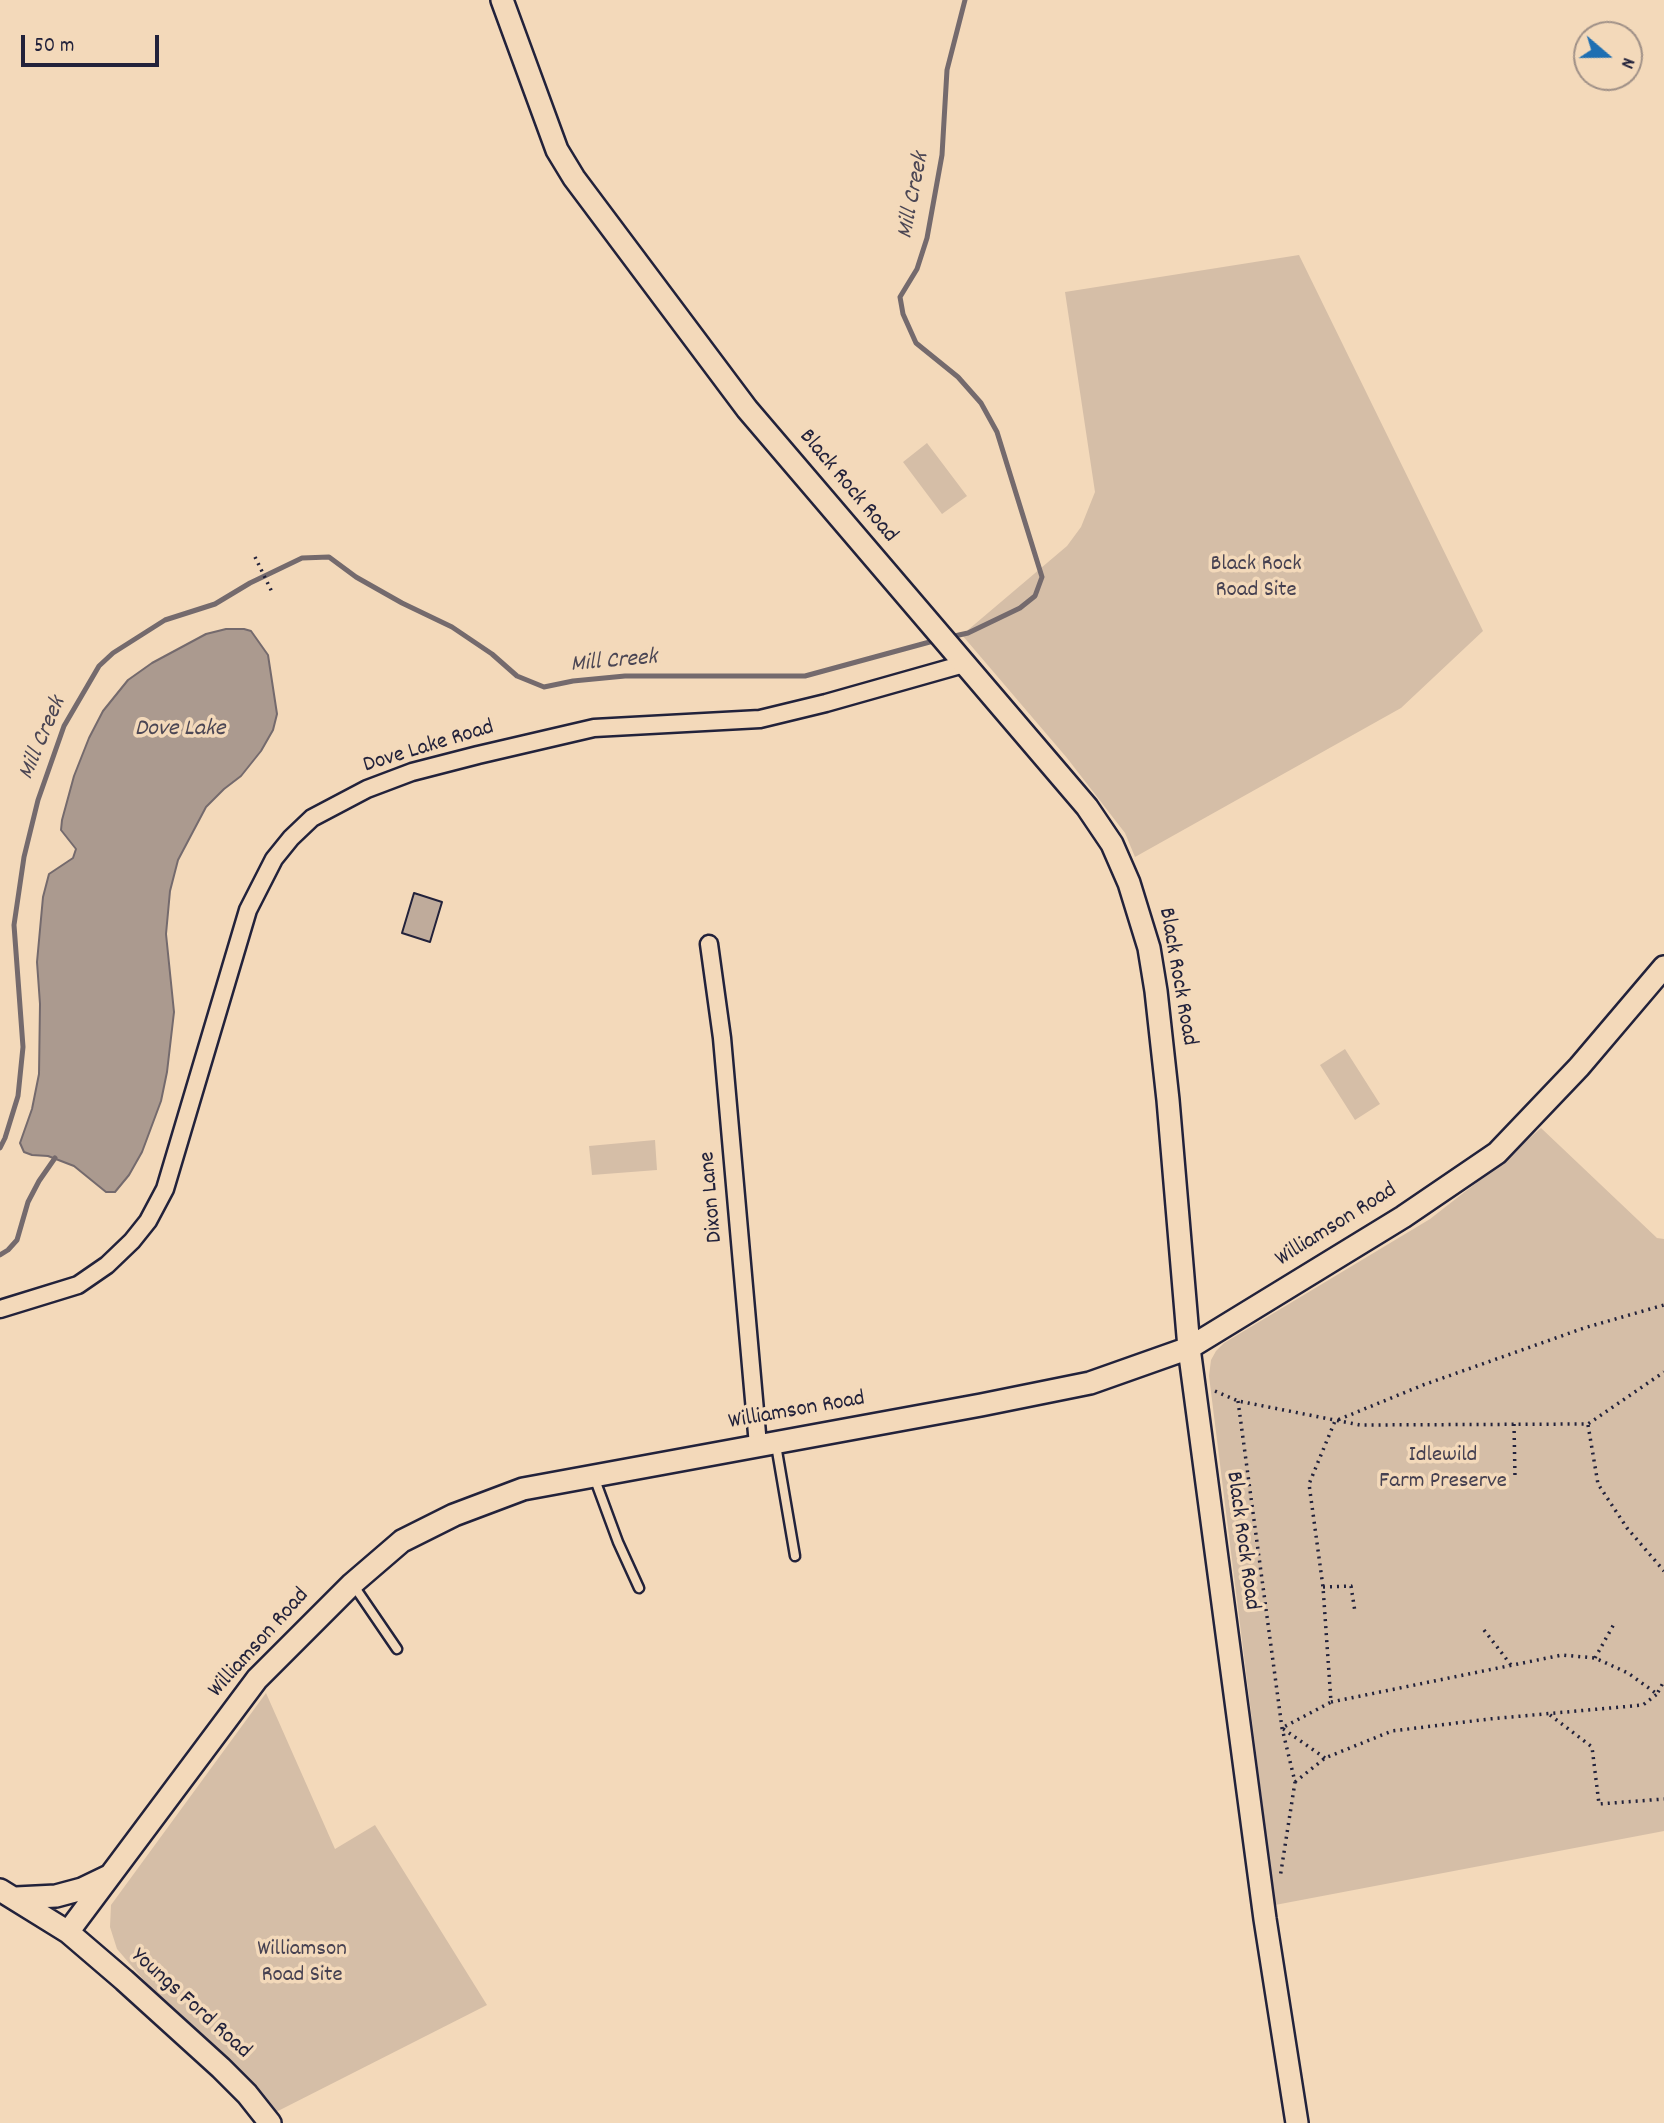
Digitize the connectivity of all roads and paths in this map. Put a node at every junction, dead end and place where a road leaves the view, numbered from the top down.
1 (502, 0) edge
2 (255, 557) dead end
3 (272, 592) dead end
4 (958, 656) junction
5 (709, 944) dead end
6 (1664, 967) edge
7 (1664, 1305) edge
8 (0, 1309) edge
9 (1189, 1348) junction
10 (1664, 1371) edge
11 (1194, 1381) junction
12 (1238, 1401) junction
13 (1335, 1421) junction
14 (1514, 1424) junction
15 (1588, 1424) junction
16 (767, 1444) junction
17 (594, 1476) junction
18 (1515, 1477) dead end
19 (794, 1556) dead end
20 (1664, 1571) edge
21 (352, 1584) junction
22 (1323, 1587) junction
23 (639, 1588) dead end
24 (1355, 1612) dead end
25 (1614, 1624) dead end
26 (1484, 1630) dead end
27 (397, 1648) dead end
28 (1595, 1658) junction
29 (1511, 1665) junction
30 (1664, 1681) edge
31 (1657, 1694) junction
32 (1331, 1702) junction
33 (1549, 1714) junction
34 (1282, 1728) junction
35 (1325, 1758) junction
36 (1295, 1782) junction
37 (1664, 1799) edge
38 (111, 1875) junction
39 (1279, 1885) dead end
40 (8, 1894) edge
41 (68, 1932) junction
42 (270, 2123) edge
43 (1297, 2123) edge

1 - 4 street, Black Rock Road
2 - 3 path
4 - 8 street, Dove Lake Road
4 - 9 street, Black Rock Road
5 - 16 street, Dixon Lane
6 - 9 street, Williamson Road
7 - 13 path
9 - 11 street, Black Rock Road
9 - 16 street, Williamson Road
10 - 15 path
11 - 12 path
11 - 43 street, Black Rock Road
12 - 13 path
12 - 34 path
13 - 14 path
13 - 22 path
14 - 15 path
14 - 18 path
15 - 20 path
16 - 17 street, Williamson Road
16 - 19 lane
17 - 21 street, Williamson Road
17 - 23 lane
21 - 27 lane
21 - 38 street, Williamson Road
22 - 24 path
22 - 32 path
25 - 28 path
26 - 29 path
28 - 29 path
28 - 31 path
29 - 32 path
30 - 31 path
31 - 33 path
32 - 34 path
33 - 35 path
33 - 37 path
34 - 35 path
34 - 36 path
35 - 36 path
36 - 39 path
38 - 40 street
38 - 41 street, Williamson Road
40 - 41 street
41 - 42 street, Youngs Ford Road

